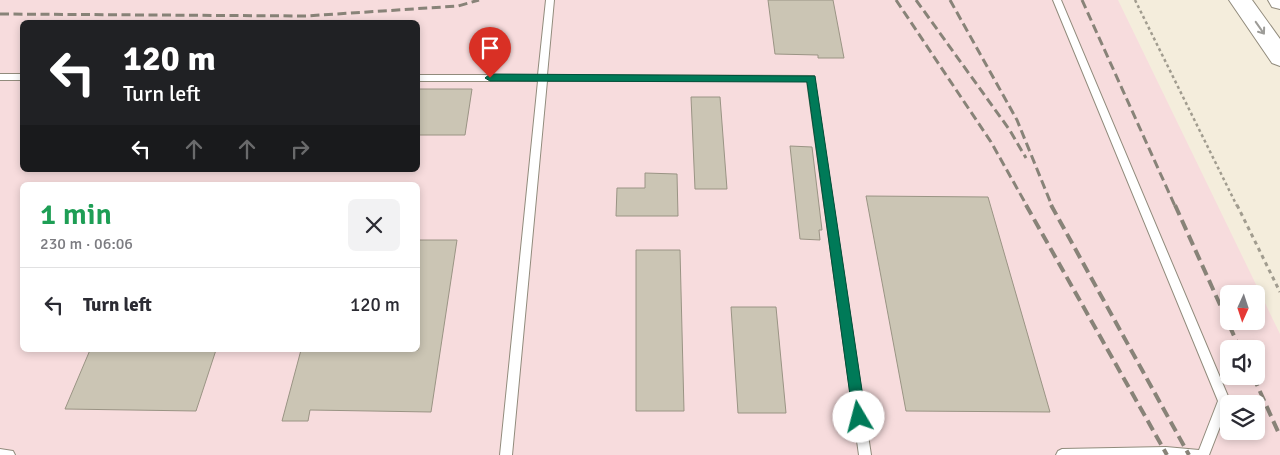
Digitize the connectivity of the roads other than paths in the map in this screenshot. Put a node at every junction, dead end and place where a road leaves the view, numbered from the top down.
1 (550, 0) edge
2 (1057, 0) edge
3 (1240, 0) edge
4 (1280, 57) edge
5 (0, 77) edge
6 (20, 77) edge
7 (420, 78) edge
8 (544, 78) junction
9 (0, 455) edge
10 (9, 455) edge
11 (506, 455) edge
12 (864, 455) edge
13 (1062, 455) edge
14 (1196, 455) edge
15 (1202, 455) edge

1 - 8 lane
2 - 15 lane
3 -> 4 highway
5 - 6 lane
7 - 8 lane
8 - 11 lane
8 - 12 lane
9 - 10 lane
13 - 14 lane

